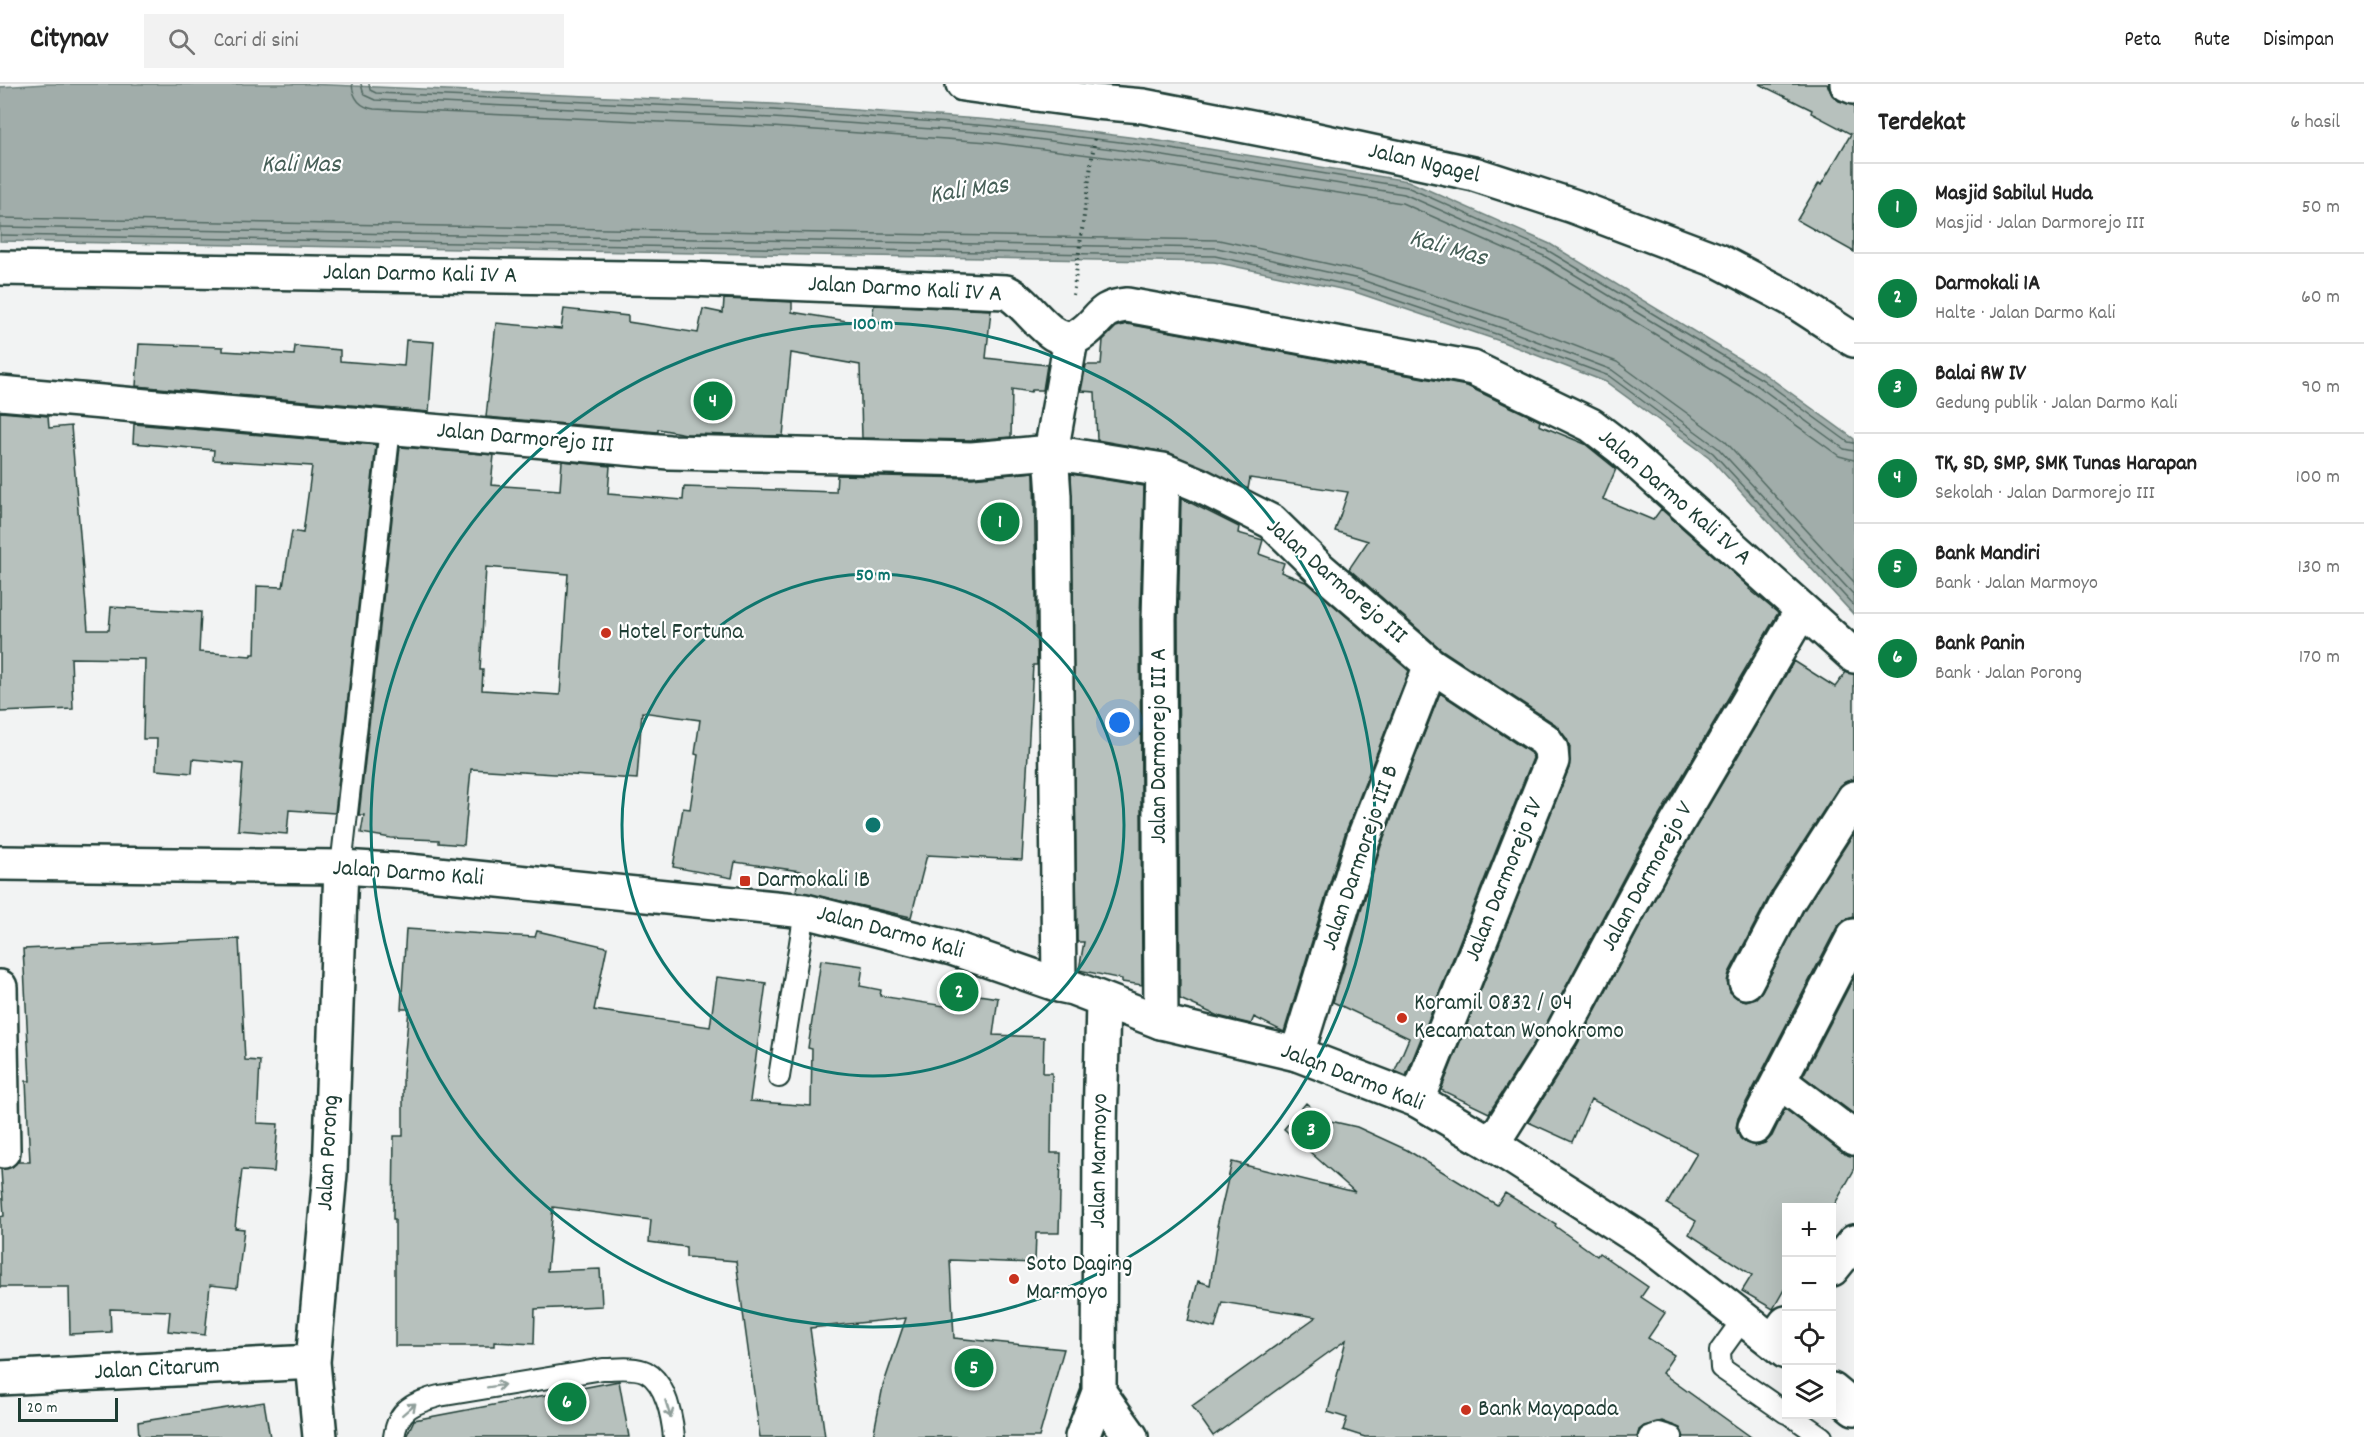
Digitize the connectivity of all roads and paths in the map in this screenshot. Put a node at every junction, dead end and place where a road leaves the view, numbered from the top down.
1 (963, 84) edge
2 (1847, 84) edge
3 (1854, 87) edge
4 (1018, 88) edge
5 (1140, 95) edge
6 (1096, 126) dead end
7 (0, 268) edge
8 (1073, 287) dead end
9 (1071, 340) junction
10 (1854, 340) edge
11 (0, 393) edge
12 (390, 428) junction
13 (1051, 452) junction
14 (1163, 470) junction
15 (1802, 609) junction
16 (1854, 656) edge
17 (1431, 665) junction
18 (1552, 761) joint
19 (1854, 798) edge
20 (0, 863) edge
21 (341, 867) junction
22 (0, 872) edge
23 (805, 911) junction
24 (1854, 936) edge
25 (1746, 981) dead end
26 (1059, 985) junction
27 (0, 987) edge
28 (1103, 1002) junction
29 (1161, 1022) junction
30 (1298, 1054) junction
31 (779, 1077) dead end
32 (1779, 1081) junction
33 (1417, 1100) junction
34 (1755, 1127) dead end
35 (1854, 1138) edge
36 (1492, 1144) junction
37 (3, 1151) dead end
38 (1854, 1242) edge
39 (1836, 1264) edge
40 (1743, 1319) junction
41 (1782, 1339) edge
42 (313, 1362) junction
43 (0, 1378) edge
44 (1099, 1392) junction
45 (1836, 1393) edge
46 (1854, 1408) edge
47 (1782, 1410) edge
48 (1795, 1419) edge
49 (320, 1437) edge
50 (394, 1437) edge
51 (674, 1437) edge
52 (1082, 1437) edge
53 (1131, 1437) edge
54 (1649, 1437) edge
55 (1672, 1437) edge
56 (1822, 1437) edge

1 - 4 main road, Jalan Ngagel
2 - 3 main road
4 - 5 main road, Jalan Ngagel
5 - 10 main road, Jalan Ngagel
6 - 8 path
7 - 9 main road, Jalan Darmo Kali IV A
9 - 13 main road
9 - 15 main road, Jalan Darmo Kali IV A
11 - 12 main road, Jalan Darmorejo III
12 - 13 main road, Jalan Darmorejo III
12 - 21 lane
13 - 14 main road, Jalan Darmorejo III
13 - 26 main road
14 - 17 main road, Jalan Darmorejo III
14 - 29 main road, Jalan Darmorejo III A
15 - 16 main road, Jalan Darmo Kali IV A
15 - 36 main road, Jalan Darmorejo V
17 - 18 main road, Jalan Darmorejo III
17 - 30 main road, Jalan Darmorejo III B
18 - 33 main road, Jalan Darmorejo IV
19 - 25 main road
20 - 21 main road, Jalan Darmo Kali
20 - 22 main road
21 - 23 main road, Jalan Darmo Kali
21 - 42 main road, Jalan Porong
23 - 26 main road, Jalan Darmo Kali
23 - 31 lane
24 - 32 main road
26 - 28 main road, Jalan Darmo Kali
27 - 37 main road
28 - 29 main road, Jalan Darmo Kali
28 - 44 main road, Jalan Marmoyo
29 - 30 main road, Jalan Darmo Kali
30 - 33 main road, Jalan Darmo Kali
32 - 34 main road
32 - 35 main road
33 - 36 main road, Jalan Darmo Kali
36 - 40 main road, Jalan Darmo Kali
38 - 39 main road
40 - 41 main road, Jalan Darmo Kali
40 - 47 lane
42 - 43 main road, Jalan Citarum
42 - 49 main road, Jalan Porong
44 - 52 main road, Jalan Marmoyo
44 - 53 main road
45 - 46 main road
48 - 56 lane
50 -> 51 lane
54 - 55 lane

